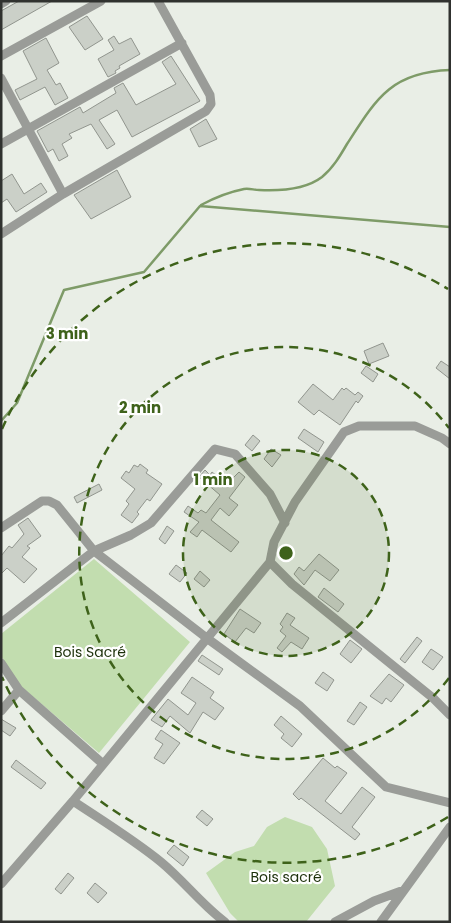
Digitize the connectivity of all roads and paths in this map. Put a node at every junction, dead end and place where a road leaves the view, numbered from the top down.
1 (6, 1) edge
2 (101, 1) edge
3 (158, 1) edge
4 (1, 4) edge
5 (182, 44) junction
6 (1, 56) edge
7 (1, 78) edge
8 (29, 129) junction
9 (1, 144) edge
10 (63, 194) junction
11 (1, 234) edge
12 (450, 444) edge
13 (285, 523) junction
14 (1, 528) edge
15 (94, 551) junction
16 (270, 562) junction
17 (1, 622) edge
18 (208, 639) junction
19 (1, 662) edge
20 (19, 690) junction
21 (1, 711) edge
22 (450, 715) edge
23 (103, 764) junction
24 (73, 801) junction
25 (450, 803) edge
26 (448, 833) edge
27 (1, 884) edge
28 (404, 890) junction
29 (226, 922) edge
30 (336, 922) edge
31 (381, 922) edge

1 - 4 street
2 - 6 street
3 - 5 street
5 - 8 street
5 - 10 street
7 - 8 street
8 - 9 street
8 - 10 street
10 - 11 street
12 - 13 street
13 - 15 street
13 - 16 street
14 - 15 street
15 - 17 street
15 - 18 street
16 - 18 street
16 - 22 street
18 - 23 street
18 - 25 street
19 - 20 street
20 - 21 street
20 - 23 street
23 - 24 street
24 - 27 street
24 - 29 street
26 - 28 street
28 - 30 street
28 - 31 street

